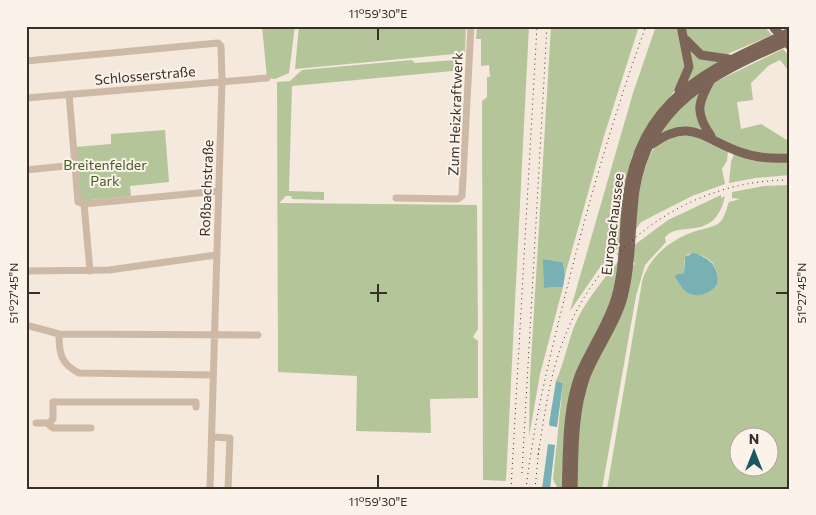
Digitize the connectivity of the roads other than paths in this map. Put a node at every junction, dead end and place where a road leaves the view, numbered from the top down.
1 (471, 26) edge
2 (774, 27) edge
3 (682, 30) edge
4 (790, 32) edge
5 (790, 40) edge
6 (790, 46) edge
7 (731, 58) junction
8 (26, 61) edge
9 (714, 76) junction
10 (267, 78) dead end
11 (222, 81) junction
12 (69, 94) junction
13 (676, 97) junction
14 (26, 98) edge
15 (712, 138) junction
16 (650, 146) junction
17 (790, 158) edge
18 (74, 165) junction
19 (26, 170) edge
20 (219, 191) junction
21 (396, 198) dead end
22 (84, 204) junction
23 (216, 256) junction
24 (26, 271) edge
25 (90, 271) junction
26 (26, 325) edge
27 (58, 334) junction
28 (214, 335) junction
29 (258, 335) dead end
30 (213, 375) junction
31 (196, 407) dead end
32 (36, 423) dead end
33 (48, 423) junction
34 (91, 428) dead end
35 (212, 437) junction
36 (210, 489) edge
37 (228, 489) edge
38 (566, 489) edge
39 (573, 489) edge

1 - 21 street, Zum Heizkraftwerk
2 - 6 main road, bridge
3 - 7 main road
3 - 13 main road
4 - 7 main road, Europachaussee
5 - 9 main road, Europachaussee
7 - 13 main road, Europachaussee
8 - 11 street, Roßbachstraße
9 - 15 main road
9 - 16 main road, Europachaussee
10 - 11 street, Schlosserstraße
11 - 12 street, Schlosserstraße
11 - 20 street, Roßbachstraße
12 - 14 street, Schlosserstraße
12 - 18 street
13 - 38 main road, Europachaussee
15 - 16 main road
15 - 17 main road
16 - 39 main road, Europachaussee
18 - 19 street
18 - 22 street
20 - 22 street
20 - 23 street, Roßbachstraße
22 - 25 street
23 - 25 street
23 - 28 street, Roßbachstraße
24 - 25 street
26 - 27 street
27 - 28 street
27 - 30 street
28 - 29 street
28 - 30 street, Roßbachstraße
30 - 35 street, Roßbachstraße
31 - 33 street
32 - 33 street
33 - 34 street
35 - 36 street, Roßbachstraße
35 - 37 street

